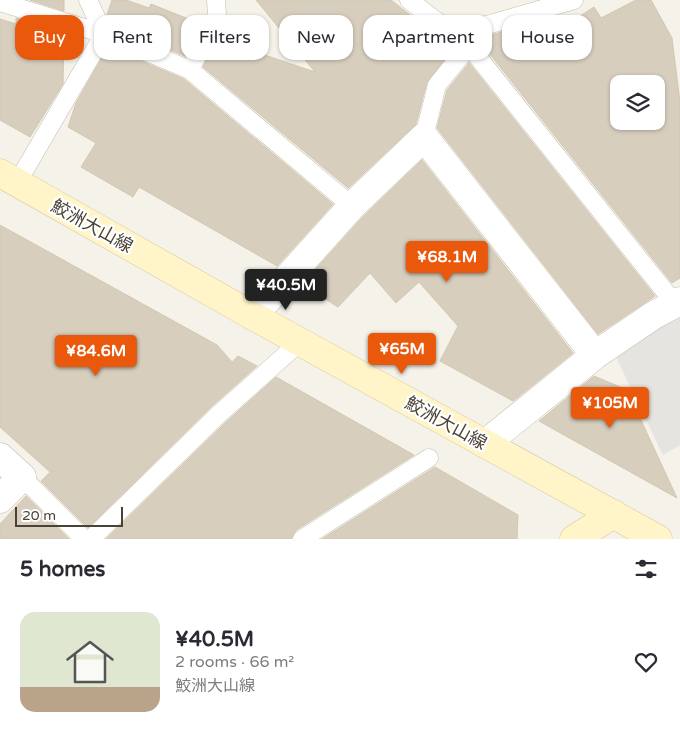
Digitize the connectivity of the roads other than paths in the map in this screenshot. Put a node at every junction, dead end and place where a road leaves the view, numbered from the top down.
1 (88, 0) edge
2 (216, 0) edge
3 (409, 0) edge
4 (574, 0) edge
5 (0, 2) edge
6 (95, 15) edge
7 (429, 15) edge
8 (492, 23) edge
9 (94, 31) edge
10 (94, 49) edge
11 (166, 60) edge
12 (457, 60) edge
13 (480, 60) edge
14 (190, 70) junction
15 (424, 137) junction
16 (8, 178) edge
17 (352, 206) junction
18 (678, 303) edge
19 (253, 316) junction
20 (300, 342) junction
21 (595, 355) junction
22 (485, 444) junction
23 (0, 457) edge
24 (429, 458) dead end
25 (22, 477) junction
26 (0, 499) edge
27 (614, 514) junction
28 (84, 539) edge
29 (91, 539) edge
30 (302, 539) edge
31 (574, 539) edge
32 (658, 539) edge

1 - 6 lane
2 - 14 lane
3 - 7 lane
4 - 8 lane
5 - 9 lane
10 - 16 lane
11 - 14 lane
12 - 15 lane
13 - 18 lane
14 - 17 lane
15 - 17 street
15 - 21 street
16 - 19 main road, 鮫洲大山線
17 - 19 street
18 - 21 street
19 - 20 main road, 鮫洲大山線
20 - 22 main road, 鮫洲大山線
20 - 29 lane
21 - 22 street
22 - 27 main road, 鮫洲大山線
23 - 25 street
24 - 30 lane
25 - 26 street
25 - 28 lane
27 - 31 main road
27 - 32 main road, 鮫洲大山線

